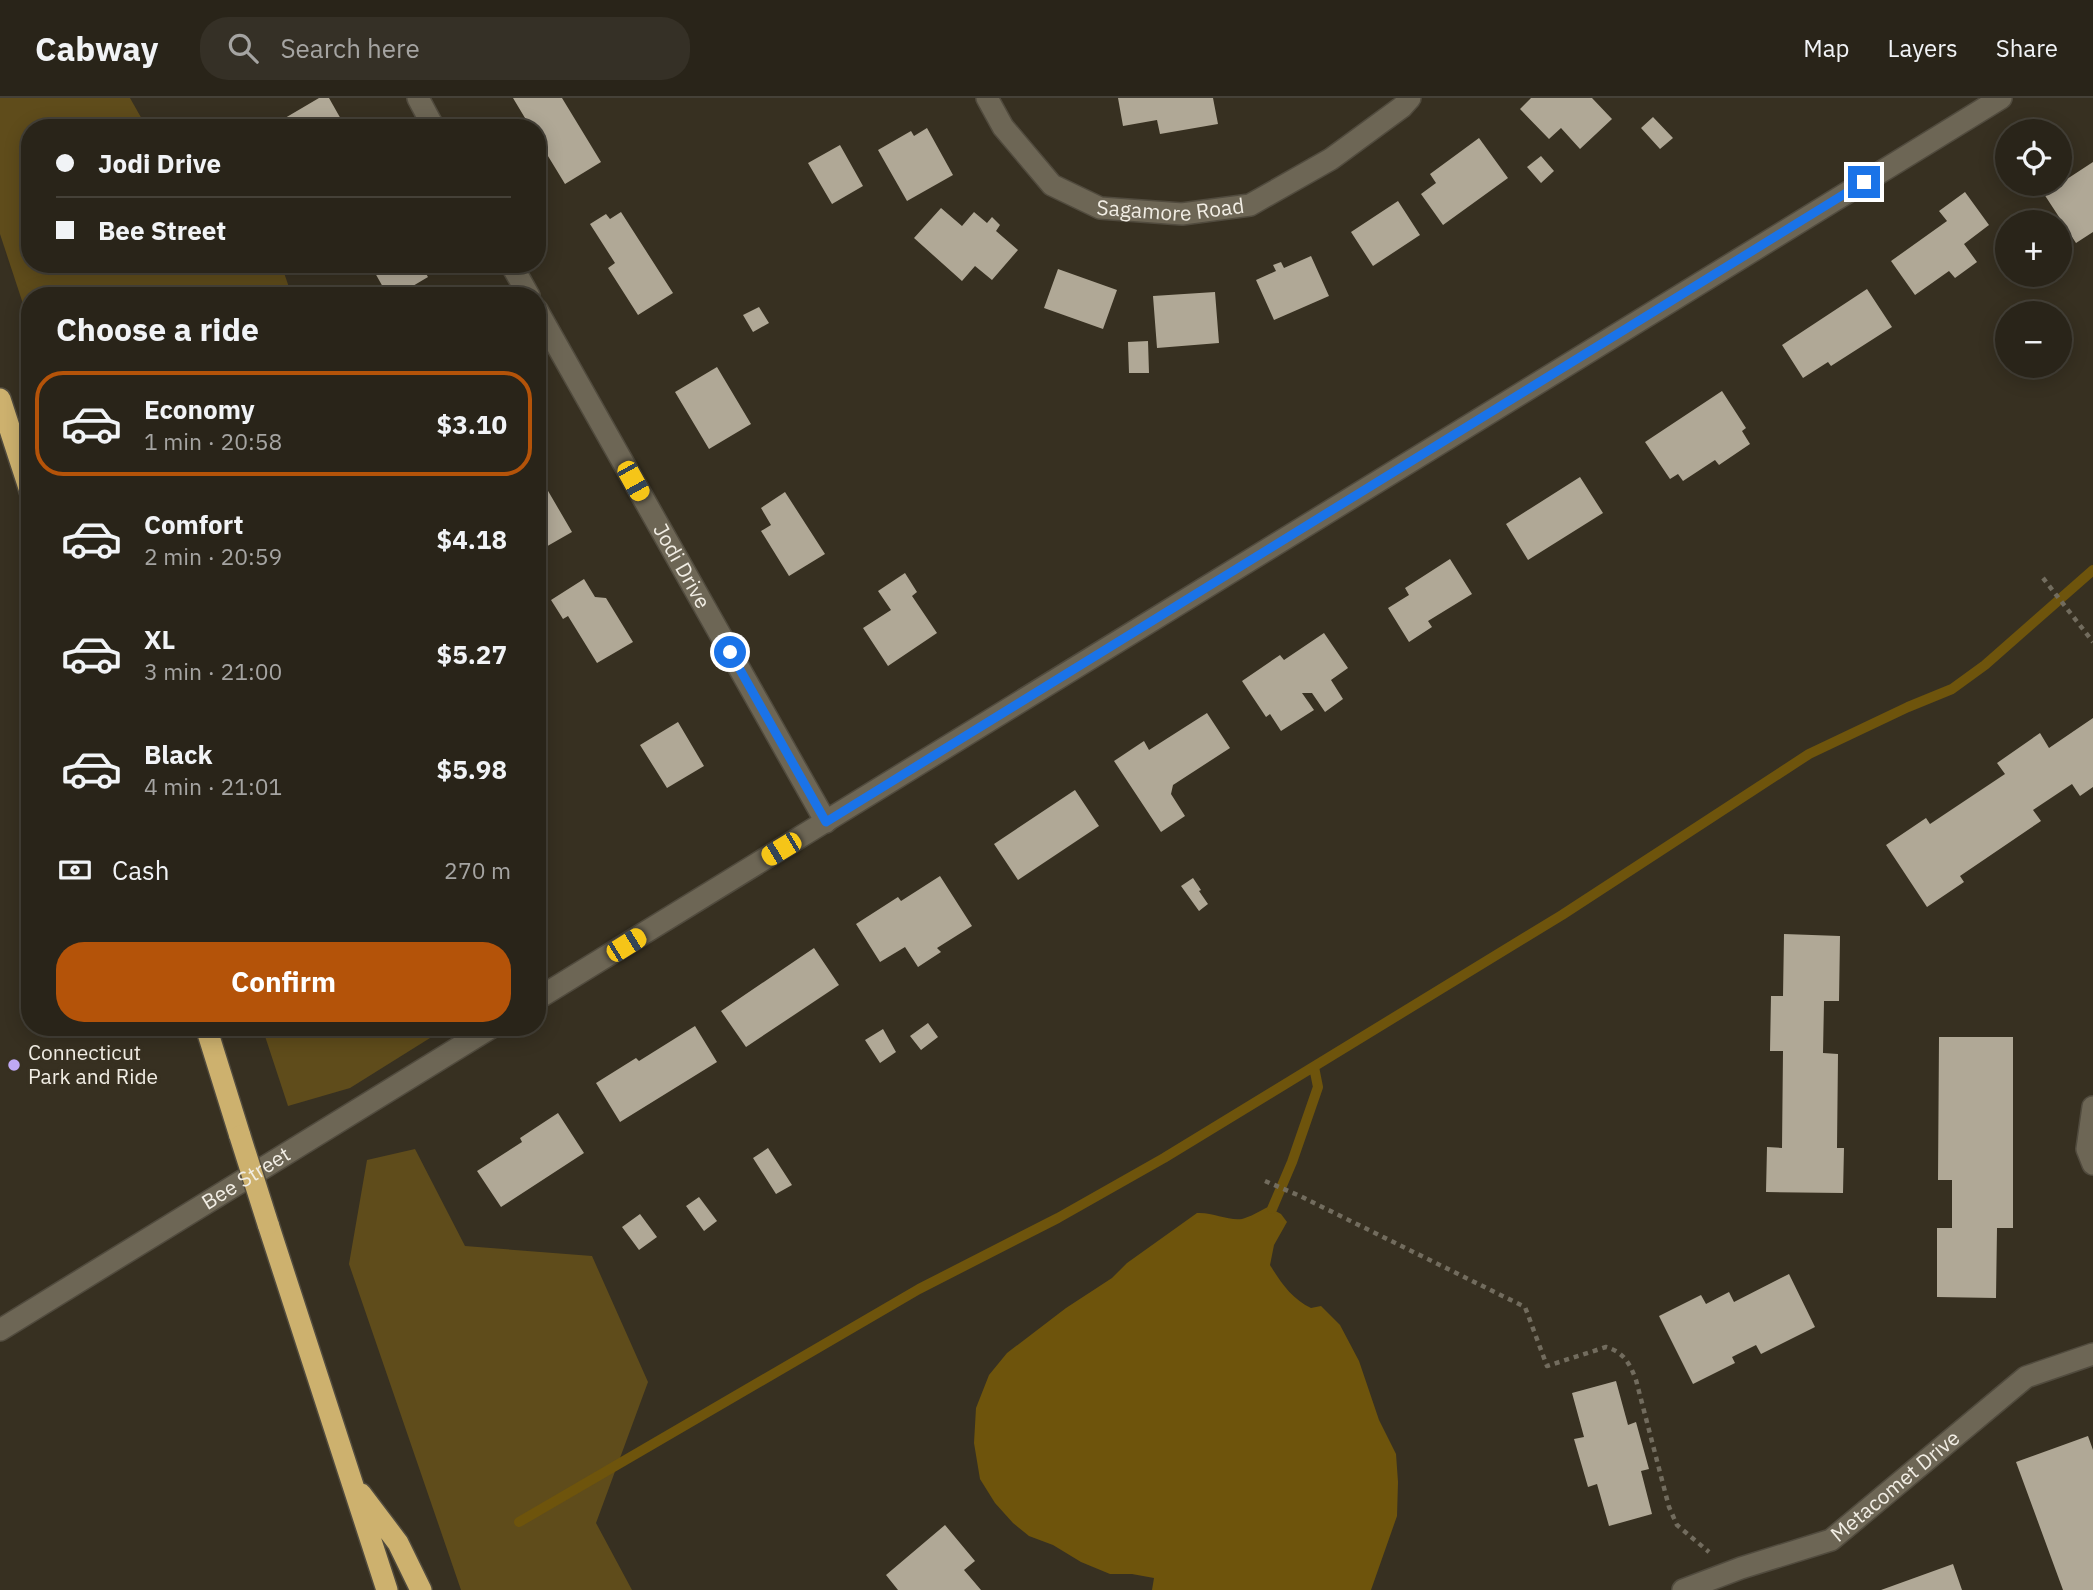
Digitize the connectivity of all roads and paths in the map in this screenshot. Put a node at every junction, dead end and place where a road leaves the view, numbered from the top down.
1 (418, 98) edge
2 (987, 98) edge
3 (1410, 98) edge
4 (2001, 98) edge
5 (429, 119) edge
6 (546, 326) edge
7 (0, 399) edge
8 (21, 463) edge
9 (2043, 578) dead end
10 (2093, 642) edge
11 (826, 822) junction
12 (546, 993) edge
13 (209, 1036) edge
14 (477, 1036) edge
15 (2093, 1107) edge
16 (2093, 1164) edge
17 (1265, 1181) dead end
18 (0, 1330) edge
19 (2093, 1353) edge
20 (352, 1485) junction
21 (1730, 1572) junction
22 (387, 1590) edge
23 (421, 1590) edge
24 (1683, 1590) edge

1 - 5 street
2 - 3 street, Sagamore Road
4 - 11 street
6 - 11 street, Jodi Drive
7 - 8 highway
9 - 10 path
11 - 12 street
13 - 20 highway, bridge
14 - 18 street, Bee Street
15 - 16 street
17 - 21 path
19 - 21 street, Metacomet Drive
20 - 22 highway
20 - 23 highway
21 - 24 street, Metacomet Drive

